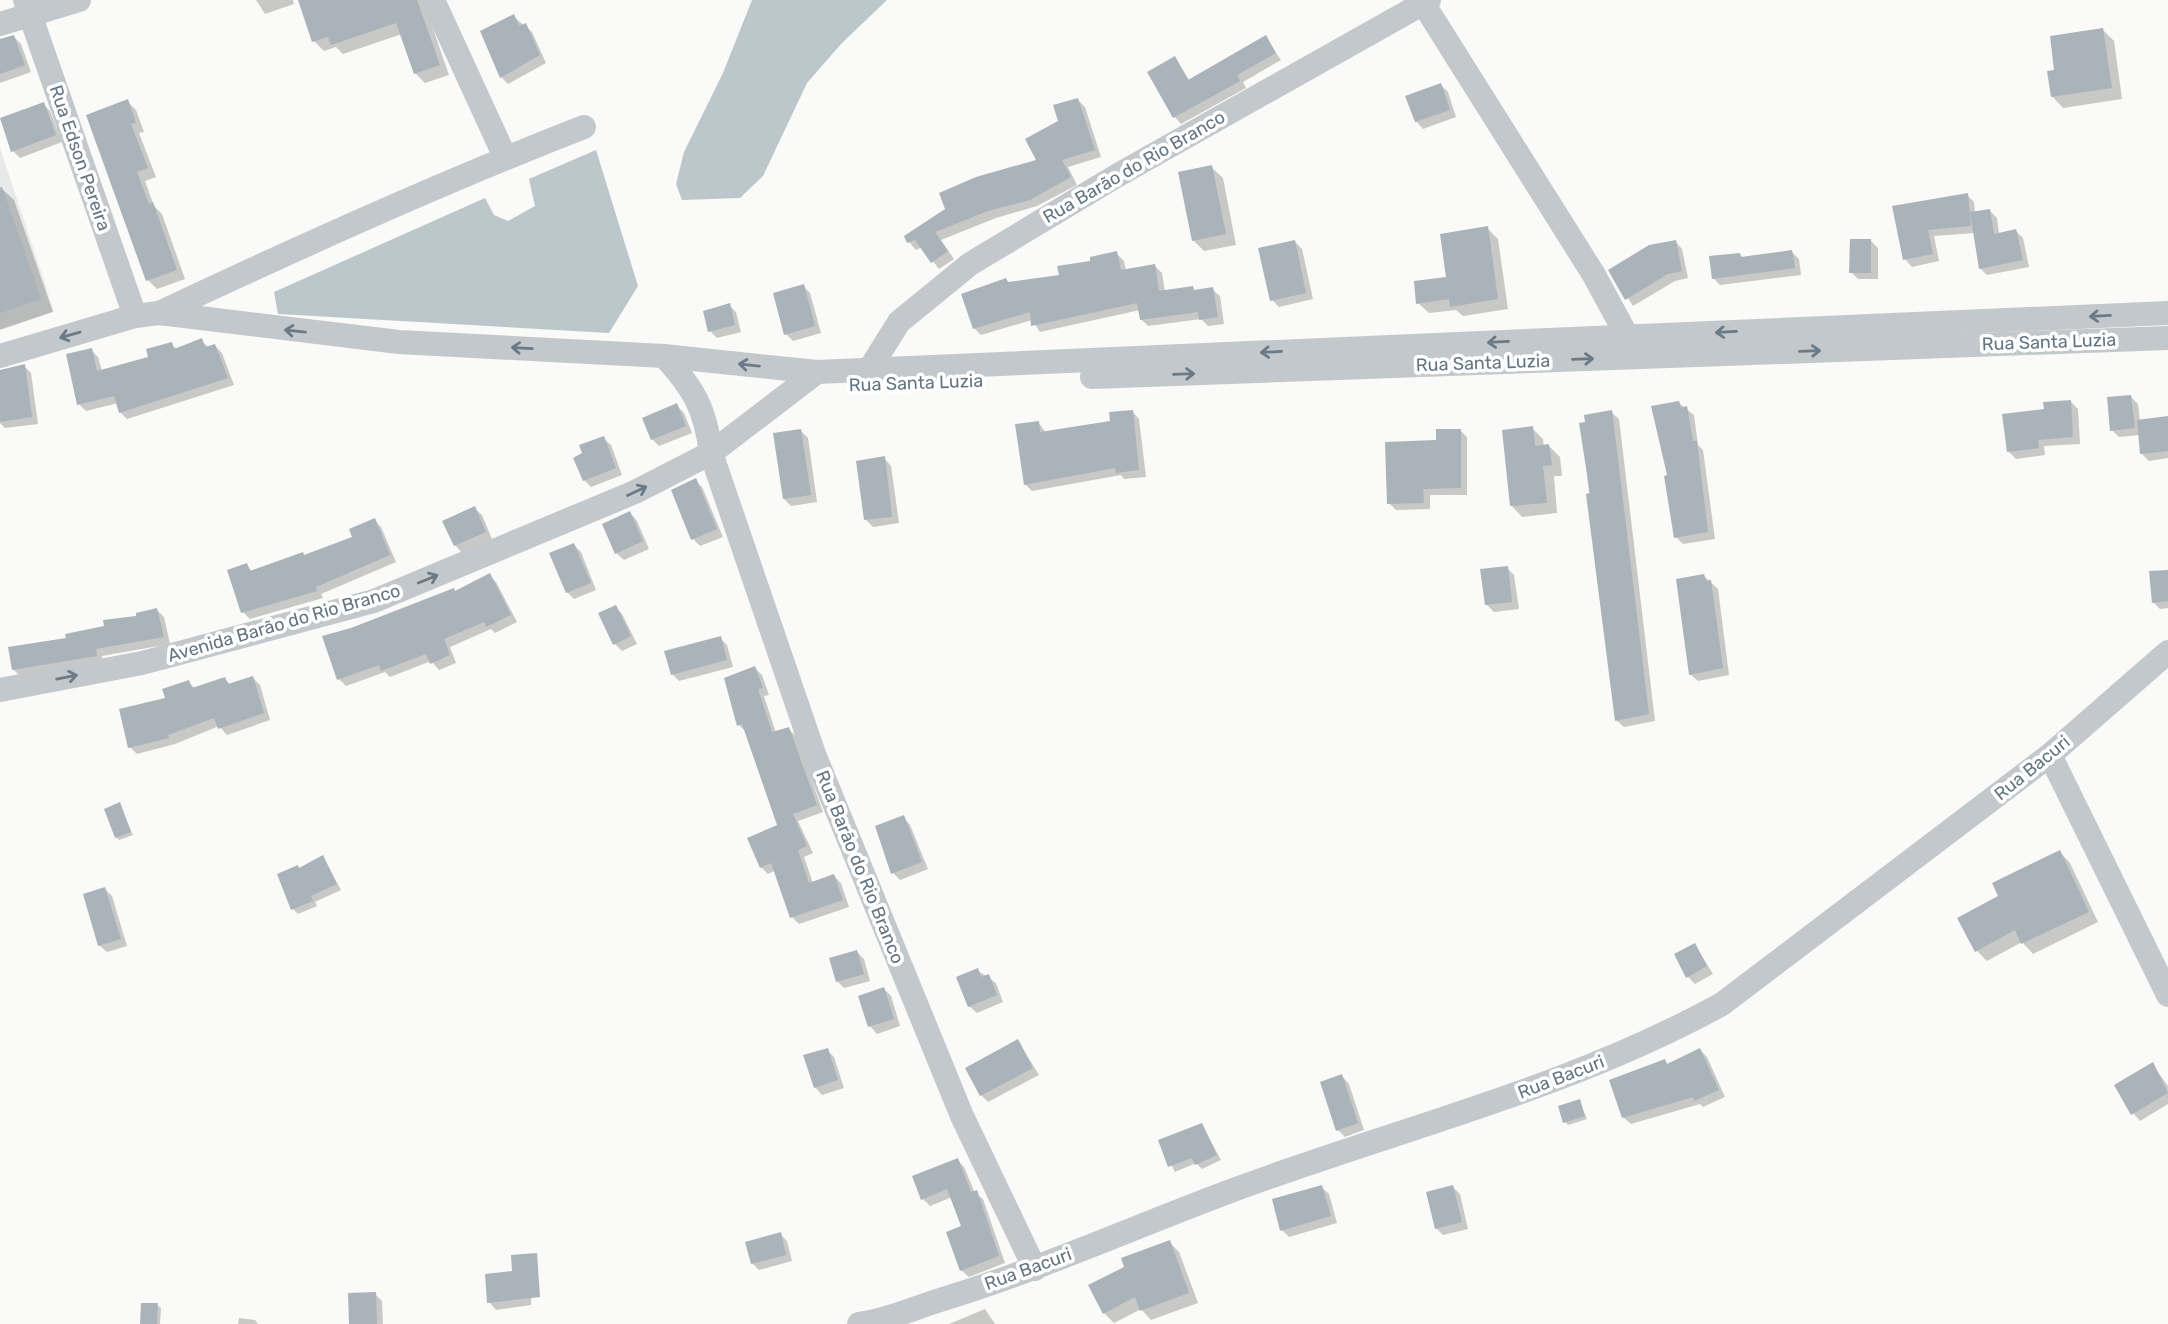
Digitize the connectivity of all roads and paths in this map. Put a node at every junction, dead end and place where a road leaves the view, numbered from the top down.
1 (79, 0) edge
2 (433, 0) edge
3 (1426, 2) edge
4 (28, 7) edge
5 (0, 23) edge
6 (584, 127) dead end
7 (505, 157) junction
8 (2168, 313) edge
9 (147, 314) junction
10 (1627, 336) junction
11 (2168, 338) edge
12 (0, 356) edge
13 (664, 356) junction
14 (1613, 358) junction
15 (869, 370) junction
16 (817, 372) junction
17 (798, 388) junction
18 (711, 453) junction
19 (2168, 652) edge
20 (0, 690) edge
21 (2050, 755) junction
22 (2168, 995) edge
23 (1035, 1269) junction
24 (859, 1324) edge

1 - 4 street
2 - 7 street
3 - 10 street
3 - 15 street, Rua Barão do Rio Branco
4 - 5 street
4 - 9 street, Rua Edson Pereira
6 - 7 street
7 - 9 street
8 -> 10 street, Rua Santa Luzia
9 -> 12 street
13 -> 9 street
10 - 14 street
10 -> 15 street, Rua Santa Luzia
14 -> 11 street, Rua Santa Luzia
16 -> 13 street
13 - 18 street
17 -> 14 street, Rua Santa Luzia
15 - 16 street, Rua Santa Luzia
16 - 17 street
17 - 18 street, Avenida Barão do Rio Branco
20 -> 18 street, Avenida Barão do Rio Branco
18 - 23 street, Rua Barão do Rio Branco
19 - 21 street, Rua Bacuri
21 - 22 street
21 - 23 street, Rua Bacuri
23 - 24 street, Rua Bacuri

